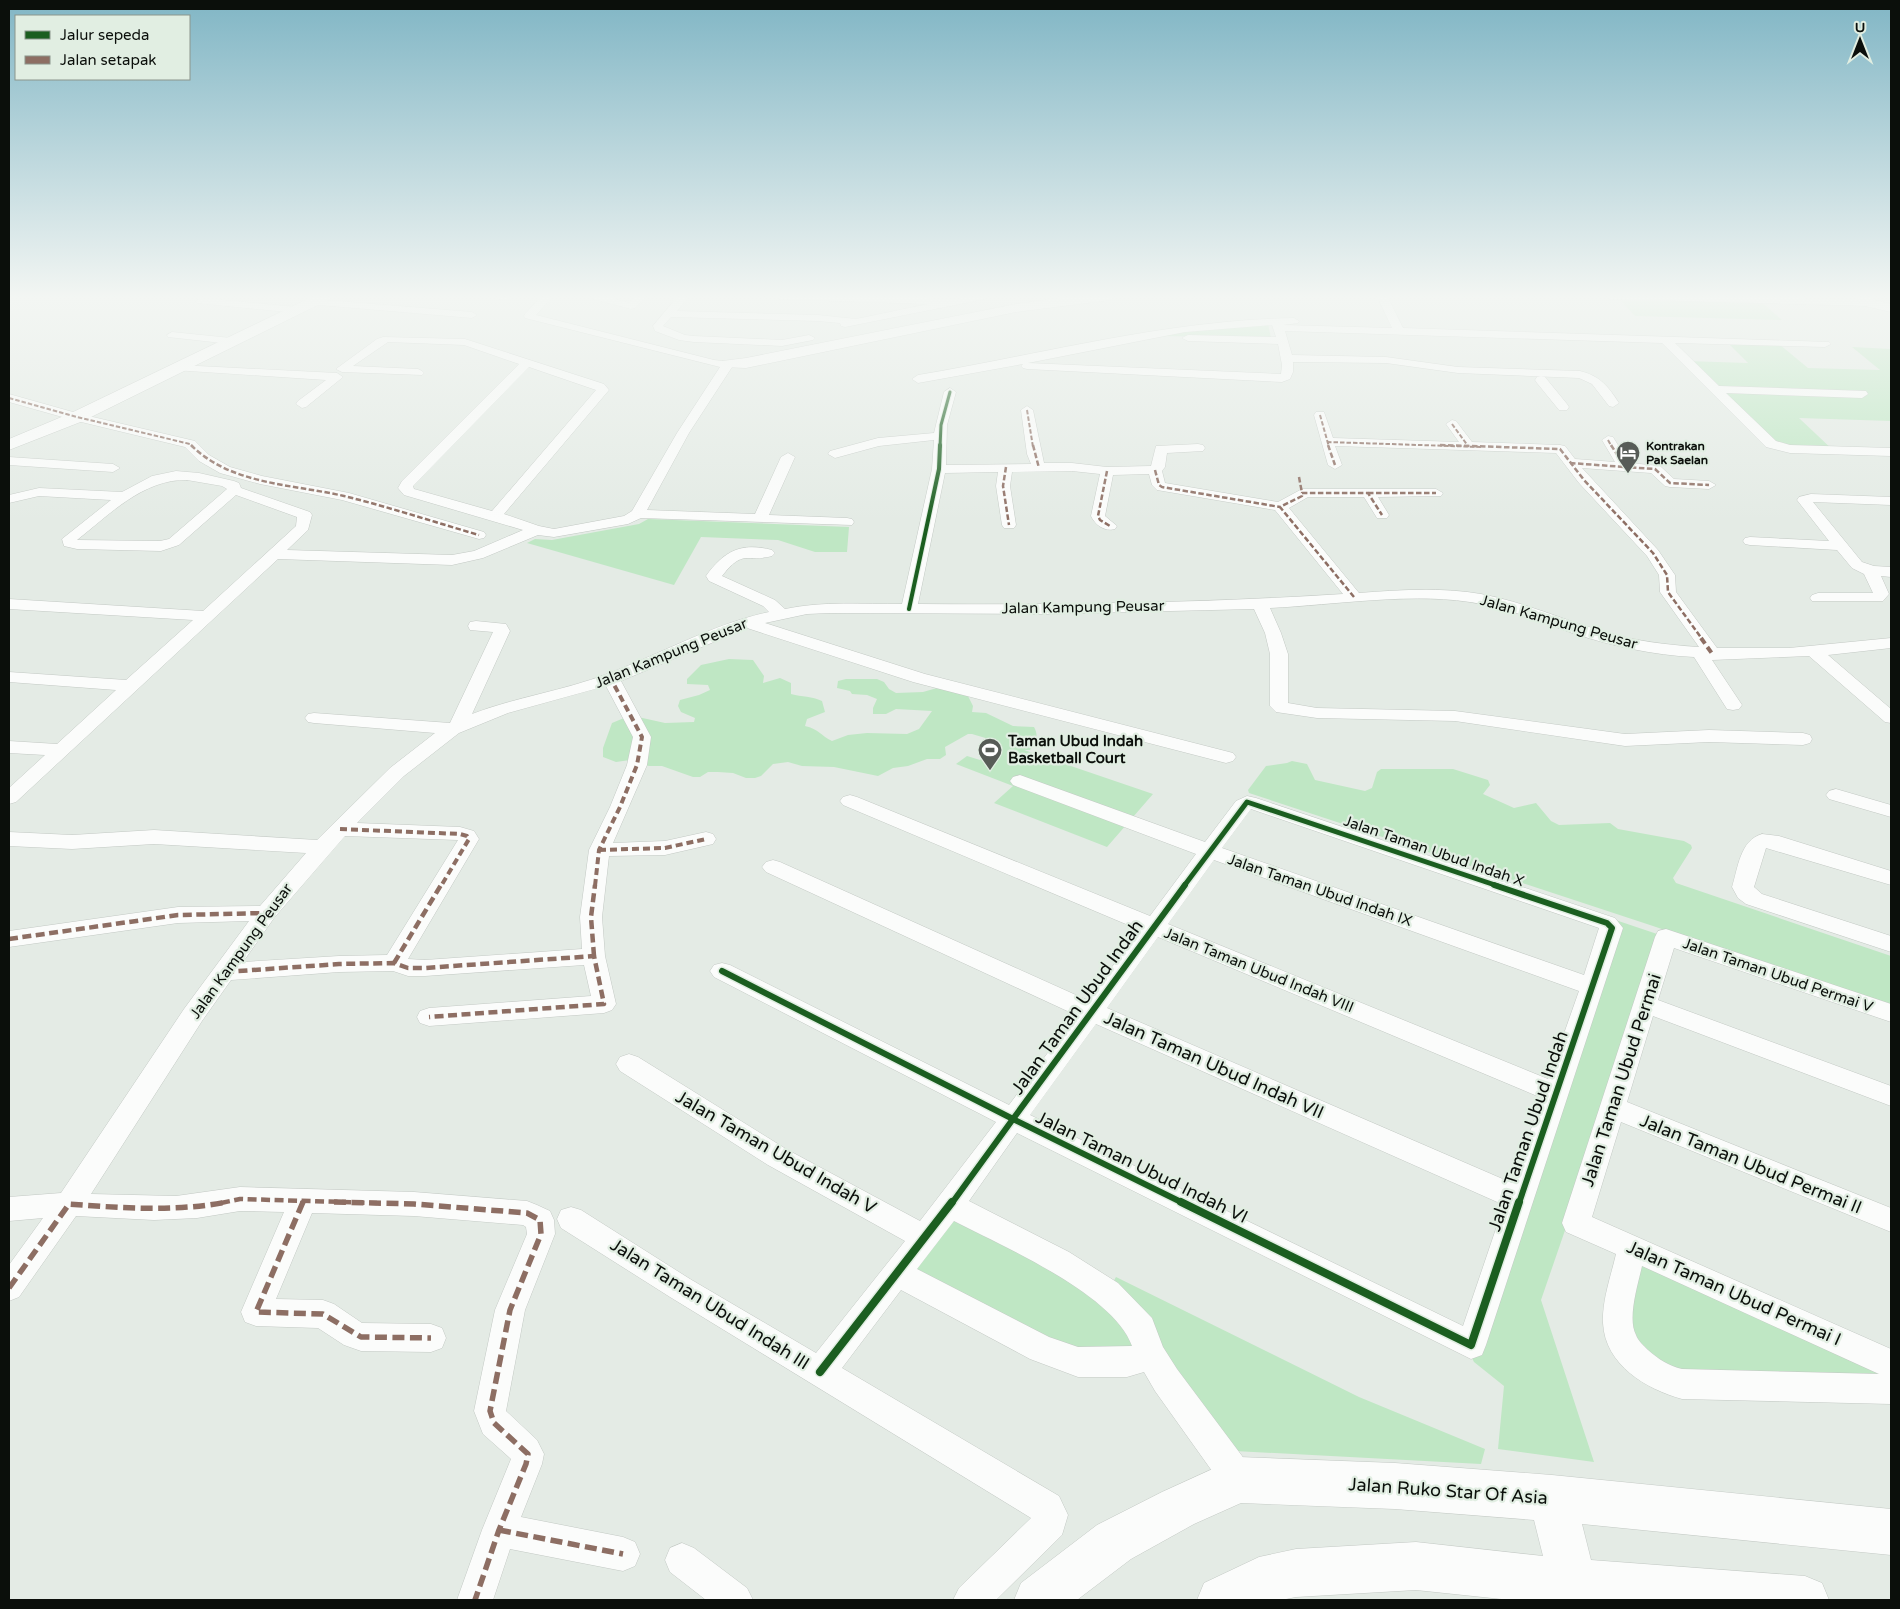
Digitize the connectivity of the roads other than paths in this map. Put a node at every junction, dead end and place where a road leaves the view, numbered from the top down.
1 (172, 371) edge
2 (233, 371) edge
3 (382, 371) edge
4 (518, 371) edge
5 (554, 371) edge
6 (723, 371) edge
7 (963, 371) edge
8 (1108, 371) edge
9 (1287, 371) edge
10 (1449, 371) edge
11 (1523, 371) edge
12 (1696, 371) edge
13 (418, 373) dead end
14 (918, 379) dead end
15 (1541, 380) junction
16 (1599, 382) junction
17 (1714, 389) junction
18 (950, 392) dead end
19 (1862, 394) dead end
20 (9, 398) edge
21 (1613, 403) dead end
22 (302, 404) dead end
23 (1563, 407) dead end
24 (1027, 410) dead end
25 (1320, 415) dead end
26 (77, 417) junction
27 (1452, 424) dead end
28 (940, 436) junction
29 (1608, 440) dead end
30 (1327, 442) junction
31 (9, 445) edge
32 (1468, 446) junction
33 (1198, 448) dead end
34 (1891, 452) edge
35 (835, 454) dead end
36 (788, 458) dead end
37 (9, 461) edge
38 (1570, 463) junction
39 (1335, 465) dead end
40 (1006, 467) junction
41 (1625, 467) junction
42 (113, 468) dead end
43 (1039, 468) junction
44 (939, 469) junction
45 (1155, 470) junction
46 (1107, 471) junction
47 (1299, 477) dead end
48 (1710, 484) dead end
49 (234, 490) junction
50 (1823, 492) dead end
51 (1302, 493) junction
52 (1368, 493) junction
53 (1436, 493) dead end
54 (1891, 495) edge
55 (126, 496) junction
56 (9, 499) edge
57 (1891, 501) edge
58 (1280, 507) junction
59 (638, 514) junction
60 (1382, 515) dead end
61 (496, 516) junction
62 (760, 519) junction
63 (847, 522) dead end
64 (1008, 525) dead end
65 (1110, 526) dead end
66 (536, 530) junction
67 (479, 535) dead end
68 (1750, 541) dead end
69 (1841, 546) junction
70 (767, 553) dead end
71 (274, 554) junction
72 (1871, 571) junction
73 (1891, 572) edge
74 (1354, 597) junction
75 (1818, 598) dead end
76 (9, 604) edge
77 (1260, 604) junction
78 (908, 609) junction
79 (782, 615) junction
80 (208, 616) junction
81 (746, 622) junction
82 (476, 626) dead end
83 (1891, 642) edge
84 (1814, 652) junction
85 (1706, 655) junction
86 (9, 677) edge
87 (611, 679) junction
88 (132, 686) junction
89 (1884, 704) edge
90 (1732, 705) dead end
91 (314, 718) dead end
92 (1891, 718) edge
93 (455, 727) junction
94 (1803, 739) dead end
95 (9, 746) edge
96 (62, 750) junction
97 (1226, 757) dead end
98 (1020, 781) dead end
99 (1836, 795) dead end
100 (9, 798) edge
101 (850, 802) dead end
102 (1247, 802) joint
103 (1891, 811) edge
104 (340, 829) junction
105 (9, 839) edge
106 (706, 839) dead end
107 (322, 847) junction
108 (599, 850) junction
109 (1209, 851) junction
110 (773, 868) dead end
111 (1891, 878) edge
112 (266, 913) junction
113 (1611, 926) joint
114 (1153, 927) junction
115 (1666, 937) joint
116 (9, 939) edge
117 (1891, 944) edge
118 (594, 956) junction
119 (394, 963) junction
120 (722, 971) dead end
121 (225, 972) junction
122 (1592, 987) junction
123 (1645, 1004) junction
124 (1090, 1011) junction
125 (1891, 1013) edge
126 (429, 1017) dead end
127 (629, 1064) dead end
128 (1556, 1093) junction
129 (1891, 1096) edge
130 (1611, 1107) junction
131 (1012, 1119) junction
132 (1519, 1199) junction
133 (303, 1201) junction
134 (68, 1204) junction
135 (950, 1205) junction
136 (9, 1209) edge
137 (571, 1219) dead end
138 (1891, 1220) edge
139 (1576, 1223) joint
140 (925, 1238) junction
141 (1632, 1248) junction
142 (897, 1273) junction
143 (9, 1288) edge
144 (431, 1338) dead end
145 (1471, 1345) joint
146 (1151, 1355) junction
147 (1891, 1364) edge
148 (820, 1372) junction
149 (1891, 1389) edge
150 (1239, 1480) junction
151 (1552, 1498) junction
152 (499, 1530) junction
153 (1891, 1532) edge
154 (623, 1554) dead end
155 (682, 1560) dead end
156 (1573, 1583) junction
157 (475, 1600) edge
158 (735, 1600) edge
159 (971, 1600) edge
160 (1038, 1600) edge
161 (1221, 1600) edge
162 (1805, 1600) edge

1 - 26 street
2 - 22 street
3 - 13 street
4 - 61 street
5 - 61 street
6 - 59 street
7 - 14 street
8 - 9 street
10 - 15 street
11 - 16 street
12 - 17 street
15 - 16 street
15 - 23 street
16 - 21 street
17 - 19 street
17 - 34 street
18 - 28 street
20 - 26 street
24 - 43 street
25 - 30 street
26 - 31 street
26 - 67 street
27 - 32 street
28 - 35 street
28 - 44 street
29 - 41 street
30 - 32 street
30 - 39 street
32 - 38 street
33 - 45 street
36 - 62 street
37 - 42 street
38 - 41 street
38 - 85 street
40 - 43 street
40 - 44 street
40 - 64 street
41 - 48 street
43 - 46 street
44 - 78 street
45 - 46 street
45 - 58 street
46 - 65 street
47 - 51 street
49 - 55 street
49 - 55 street
49 - 71 street
50 - 54 street
51 - 52 street
51 - 58 street
52 - 53 street
52 - 60 street
55 - 56 street
57 - 69 street
58 - 74 street
59 - 62 street
59 - 66 street
61 - 66 street
62 - 63 street
66 - 71 street
68 - 69 street
69 - 72 street
70 - 79 street
71 - 80 street
72 - 73 street
72 - 75 street
74 - 77 street, Jalan Kampung Peusar
74 - 85 street, Jalan Kampung Peusar
76 - 80 street
77 - 78 street, Jalan Kampung Peusar
77 - 94 street
78 - 79 street, Jalan Kampung Peusar
79 - 81 street, Jalan Kampung Peusar
80 - 88 street
81 - 87 street, Jalan Kampung Peusar
81 - 97 street
82 - 93 street
83 - 84 street, Jalan Kampung Peusar
84 - 85 street, Jalan Kampung Peusar
84 - 89 street
85 - 90 street
86 - 88 street
87 - 93 street, Jalan Kampung Peusar
87 - 108 street
88 - 96 street
89 - 92 street
91 - 93 street
93 - 104 street, Jalan Kampung Peusar
95 - 96 street
96 - 100 street
98 - 109 street, Jalan Taman Ubud Indah IX
99 - 103 street
101 - 114 street, Jalan Taman Ubud Indah VIII
102 - 109 street, Jalan Taman Ubud Indah
102 - 113 street, Jalan Taman Ubud Indah X
104 - 107 street, Jalan Kampung Peusar
104 - 119 street
105 - 107 street
106 - 108 street
107 - 112 street, Jalan Kampung Peusar
108 - 118 street
109 - 114 street, Jalan Taman Ubud Indah
109 - 122 street, Jalan Taman Ubud Indah IX
110 - 124 street, Jalan Taman Ubud Indah VII
111 - 117 street
112 - 116 street
112 - 121 street, Jalan Kampung Peusar
113 - 122 street, Jalan Taman Ubud Indah
114 - 124 street, Jalan Taman Ubud Indah
114 - 128 street, Jalan Taman Ubud Indah VIII
115 - 123 street, Jalan Taman Ubud Permai
115 - 125 street, Jalan Taman Ubud Permai V
118 - 119 street
118 - 126 street
119 - 121 street
120 - 131 street, Jalan Taman Ubud Indah VI
121 - 134 street, Jalan Kampung Peusar
122 - 128 street, Jalan Taman Ubud Indah
123 - 129 street
123 - 130 street, Jalan Taman Ubud Permai
124 - 131 street, Jalan Taman Ubud Indah
124 - 132 street, Jalan Taman Ubud Indah VII
127 - 140 street, Jalan Taman Ubud Indah V
128 - 132 street, Jalan Taman Ubud Indah
130 - 138 street, Jalan Taman Ubud Permai II
130 - 139 street, Jalan Taman Ubud Permai
131 - 135 street, Jalan Taman Ubud Indah
131 - 145 street, Jalan Taman Ubud Indah VI
132 - 145 street, Jalan Taman Ubud Indah
133 - 134 street
133 - 144 street
133 - 152 street
134 - 136 street
134 - 143 street, Jalan Kampung Peusar
135 - 140 street, Jalan Taman Ubud Indah
135 - 146 street
137 - 148 street, Jalan Taman Ubud Indah III
139 - 141 street, Jalan Taman Ubud Permai I
140 - 142 street, Jalan Taman Ubud Indah
141 - 147 street, Jalan Taman Ubud Permai I
141 - 149 street
142 - 146 street
142 - 148 street, Jalan Taman Ubud Indah
146 - 150 street
148 - 159 street, Jalan Taman Ubud Indah III
150 - 151 street, Jalan Ruko Star Of Asia
150 - 160 street, Jalan Ruko Star Of Asia
151 - 153 street, Jalan Ruko Star Of Asia
151 - 156 street
152 - 154 street
152 - 157 street
155 - 158 street
156 - 161 street
156 - 162 street

